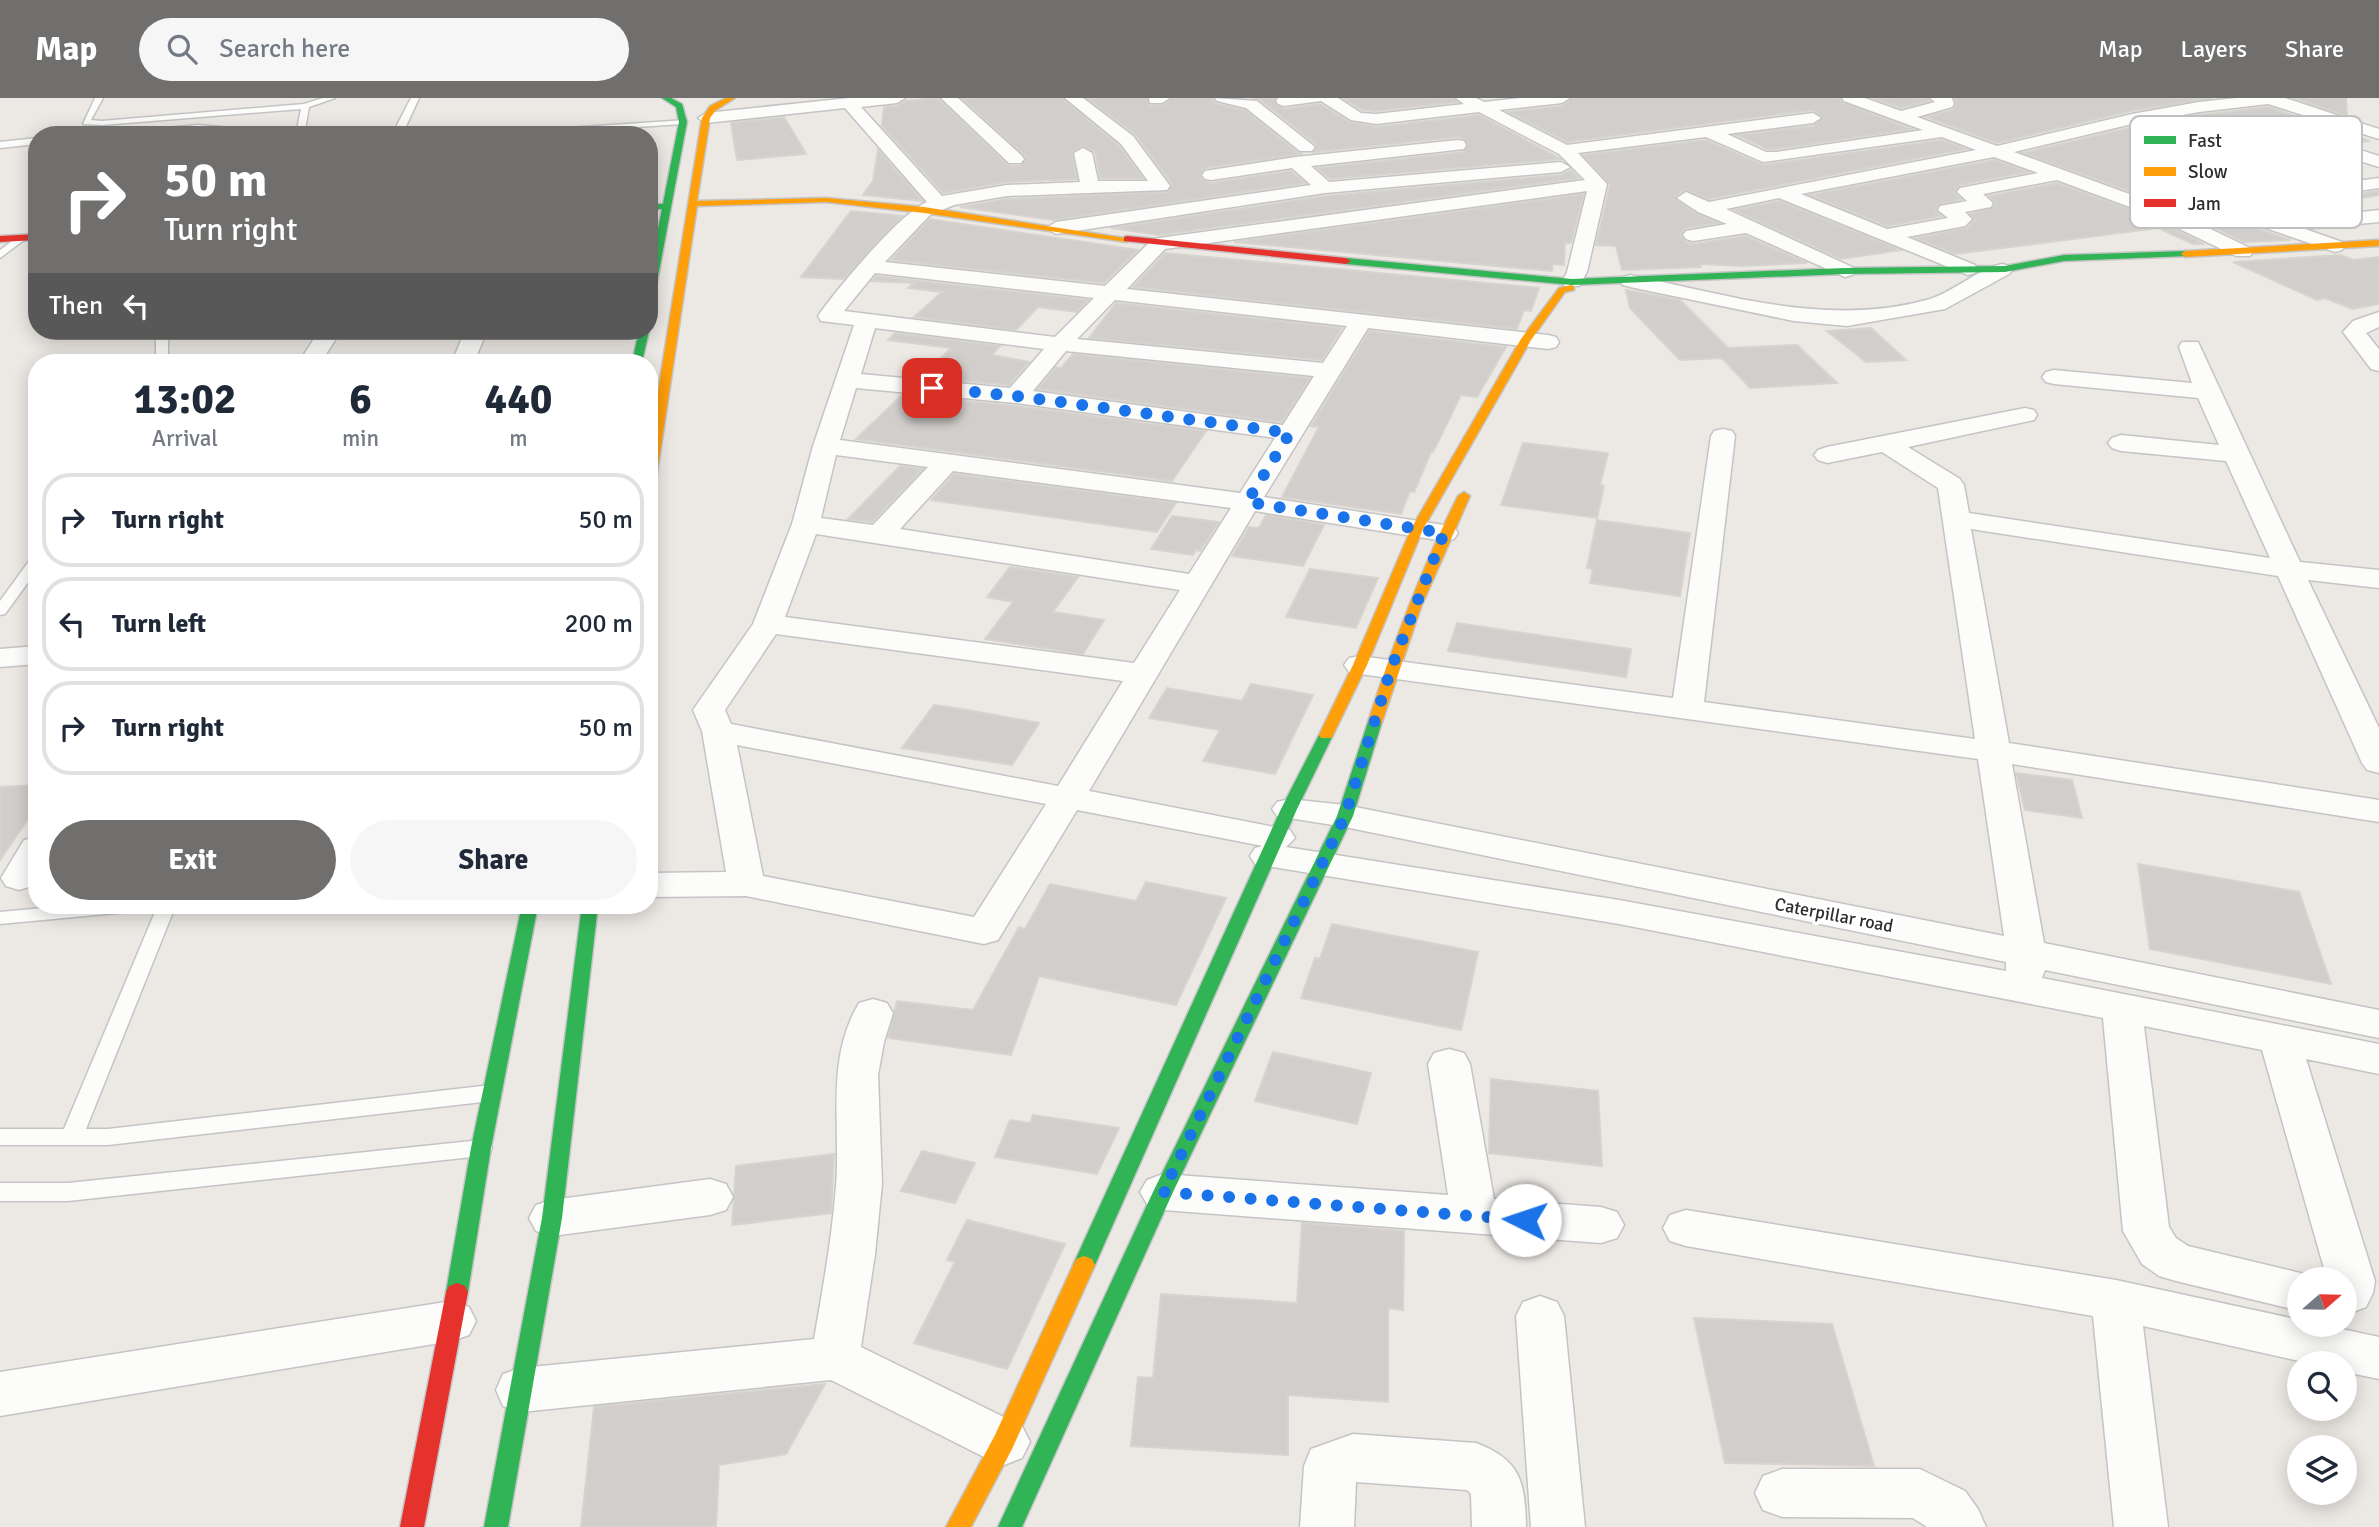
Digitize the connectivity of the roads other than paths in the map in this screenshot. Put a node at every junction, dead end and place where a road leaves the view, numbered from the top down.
1 (99, 98) edge
2 (331, 98) edge
3 (415, 98) edge
4 (666, 98) edge
5 (677, 98) edge
6 (691, 98) edge
7 (710, 98) edge
8 (731, 98) edge
9 (897, 98) edge
10 (949, 98) edge
11 (1073, 98) edge
12 (1223, 98) edge
13 (1315, 98) edge
14 (1327, 98) edge
15 (1464, 98) edge
16 (1562, 98) edge
17 (1850, 98) edge
18 (1967, 98) edge
19 (2168, 98) edge
20 (702, 99) edge
21 (1942, 99) edge
22 (2273, 99) edge
23 (1284, 101) dead end
24 (849, 103) junction
25 (1777, 103) dead end
26 (305, 106) junction
27 (1481, 107) junction
28 (2199, 107) junction
29 (1902, 116) junction
30 (2149, 116) edge
31 (2322, 116) edge
32 (706, 118) junction
33 (1364, 119) junction
34 (2130, 119) edge
35 (683, 122) junction
36 (302, 126) edge
37 (400, 126) edge
38 (638, 126) edge
39 (2362, 129) edge
40 (1708, 131) junction
41 (1850, 132) dead end
42 (1947, 132) junction
43 (2379, 134) edge
44 (1447, 137) dead end
45 (1874, 141) junction
46 (28, 142) edge
47 (1394, 142) dead end
48 (0, 145) edge
49 (1565, 150) junction
50 (1997, 151) junction
51 (1083, 153) dead end
52 (2362, 156) edge
53 (1015, 159) dead end
54 (2379, 162) edge
55 (1292, 163) junction
56 (1582, 165) junction
57 (1498, 173) junction
58 (1211, 174) dead end
59 (2059, 174) junction
60 (1598, 184) junction
61 (1090, 188) junction
62 (1325, 188) junction
63 (1781, 192) junction
64 (1518, 195) junction
65 (1686, 198) dead end
66 (2130, 200) edge
67 (2362, 200) edge
68 (658, 203) edge
69 (691, 204) junction
70 (2379, 206) edge
71 (931, 207) junction
72 (1705, 208) junction
73 (1745, 227) junction
74 (1056, 228) junction
75 (2193, 228) edge
76 (2285, 228) edge
77 (1693, 235) dead end
78 (1886, 235) junction
79 (28, 237) edge
80 (28, 238) edge
81 (0, 239) edge
82 (2379, 243) edge
83 (1159, 244) junction
84 (2335, 246) junction
85 (2243, 252) junction
86 (0, 255) edge
87 (868, 266) junction
88 (1968, 269) junction
89 (2005, 269) junction
90 (1845, 271) junction
91 (1630, 281) junction
92 (1571, 285) junction
93 (1111, 293) junction
94 (2379, 319) edge
95 (1362, 320) junction
96 (866, 321) junction
97 (1547, 335) junction
98 (1060, 344) junction
99 (2190, 347) dead end
100 (2376, 355) edge
101 (1329, 371) junction
102 (2053, 377) dead end
103 (849, 380) junction
104 (2207, 392) junction
105 (1016, 396) junction
106 (2025, 415) dead end
107 (658, 426) edge
108 (1290, 433) junction
109 (1723, 436) dead end
110 (2121, 443) dead end
111 (1886, 444) junction
112 (826, 446) junction
113 (2235, 454) junction
114 (1827, 455) dead end
115 (947, 463) junction
116 (1470, 485) dead end
117 (1247, 502) junction
118 (1956, 519) junction
119 (806, 524) junction
120 (1417, 529) junction
121 (1444, 533) junction
122 (880, 534) junction
123 (2289, 569) junction
124 (28, 572) edge
125 (2379, 579) edge
126 (1198, 584) junction
127 (0, 611) edge
128 (768, 624) junction
129 (28, 655) edge
130 (0, 657) edge
131 (1376, 667) junction
132 (1143, 674) junction
133 (1687, 709) junction
134 (718, 731) junction
135 (1993, 751) junction
136 (2379, 763) edge
137 (1070, 797) junction
138 (2379, 811) edge
139 (1345, 816) junction
140 (1278, 834) junction
141 (1324, 862) junction
142 (28, 863) edge
143 (19, 878) dead end
144 (746, 884) junction
145 (658, 885) edge
146 (42, 914) edge
147 (163, 914) edge
148 (528, 914) edge
149 (589, 914) edge
150 (0, 918) edge
151 (2025, 971) junction
152 (2122, 1007) junction
153 (873, 1013) dead end
154 (2379, 1024) edge
155 (2280, 1041) junction
156 (2379, 1059) edge
157 (1449, 1064) dead end
158 (492, 1093) junction
159 (0, 1137) edge
160 (71, 1138) junction
161 (481, 1148) junction
162 (0, 1192) edge
163 (1163, 1192) junction
164 (710, 1197) dead end
165 (1474, 1216) junction
166 (552, 1218) junction
167 (1601, 1225) dead end
168 (1686, 1228) dead end
169 (2347, 1267) edge
170 (2287, 1288) edge
171 (2116, 1300) junction
172 (1540, 1315) dead end
173 (452, 1321) junction
174 (835, 1358) junction
175 (2379, 1358) edge
176 (521, 1390) junction
177 (0, 1394) edge
178 (1003, 1442) junction
179 (1782, 1493) dead end
180 (412, 1527) edge
181 (496, 1527) edge
182 (958, 1527) edge
183 (1010, 1527) edge
184 (1328, 1527) edge
185 (1499, 1527) edge
186 (1558, 1527) edge
187 (1959, 1527) edge
188 (2141, 1527) edge

1 - 26 lane
2 - 26 lane
3 - 37 lane
4 - 35 street
5 - 6 street
7 - 20 street
8 - 32 street
9 - 24 street
10 - 53 street
11 - 61 street
12 - 55 street
13 - 23 street
14 - 33 street
15 - 27 street
16 - 27 street
17 - 29 street
18 - 21 street
19 - 28 street
21 - 29 street
22 - 28 street
22 - 31 street
24 - 32 street
24 - 71 street
25 - 40 street
26 - 36 lane
27 - 33 street
27 - 49 street
28 - 30 street
29 - 42 street
32 - 69 street
33 - 47 street
34 - 50 street
35 - 38 lane
35 - 68 street
39 - 43 street
40 - 45 street
40 - 49 street
41 - 45 street
42 - 45 street
42 - 50 street
44 - 55 street
46 - 48 lane
49 - 56 street
50 - 59 street
50 - 63 street
51 - 61 street
52 - 54 street
55 - 58 street
55 - 62 street
56 - 57 street
56 - 60 street
57 - 62 street
57 - 64 street
59 - 66 street
59 - 78 street
60 - 64 street
60 - 92 street
61 - 71 street
62 - 74 street
63 - 72 street
63 - 78 street
64 - 83 street
65 - 72 street
67 - 70 street
69 - 71 street
69 - 107 street
71 - 74 street
71 - 87 street
72 - 73 street
73 - 77 street
73 - 90 street
74 - 83 street
75 - 85 street
76 - 84 street
78 - 88 street
79 - 81 street
80 - 86 lane
82 - 84 street
83 - 92 street
83 - 93 street
84 - 85 street
85 - 89 street
87 - 93 street
87 - 96 street
88 - 89 street
88 - 90 street
89 - 91 street
90 - 91 street
91 - 92 street
92 - 97 street
92 - 97 street
93 - 95 street
93 - 98 street
94 - 100 street
95 - 97 street
95 - 101 street
96 - 98 street
96 - 103 street
97 - 120 street
98 - 101 street
98 - 105 street
99 - 104 street
101 - 108 street
102 - 104 street
103 - 105 street
103 - 112 street
104 - 113 street
105 - 108 street
106 - 111 street
108 - 117 street
109 - 133 street
110 - 113 street
111 - 114 street
111 - 118 street
112 - 115 street
112 - 119 street
113 - 123 street
115 - 117 street
115 - 122 street
116 - 121 street
117 - 120 street
117 - 126 street
118 - 123 street
118 - 135 street
119 - 122 street
119 - 128 street
120 - 121 street
120 - 131 street
121 - 131 street
122 - 126 street
123 - 125 street
123 - 136 street
124 - 127 lane
126 - 132 street
128 - 132 street
128 - 134 street
129 - 130 street
131 - 133 street
131 - 139 street
131 - 140 street
132 - 137 street
133 - 135 street
134 - 137 street
134 - 144 street
135 - 138 street
135 - 151 street
137 - 140 street
137 - 144 street
139 - 140 street, Caterpillar road
139 - 141 street
139 - 151 street, Caterpillar road
140 - 141 street, Caterpillar road
140 - 178 street
141 - 151 street, Caterpillar road
141 - 163 street
142 - 143 street
144 - 145 street
146 - 150 lane
147 - 160 lane
148 - 158 street
149 - 166 street
151 - 152 street
151 - 154 street, Caterpillar road
152 - 155 street
152 - 170 street
153 - 174 street
155 - 156 street
155 - 169 street
157 - 165 street
158 - 160 lane
158 - 161 street
159 - 160 lane
161 - 162 lane
161 - 173 street
163 - 165 street
163 - 183 street
164 - 166 street
165 - 167 street
166 - 176 street
168 - 171 street
171 - 175 street
171 - 188 street
172 - 186 street
173 - 177 street
173 - 180 street
174 - 176 street
174 - 178 street
176 - 181 street
178 - 182 street
179 - 187 street
184 - 185 street

